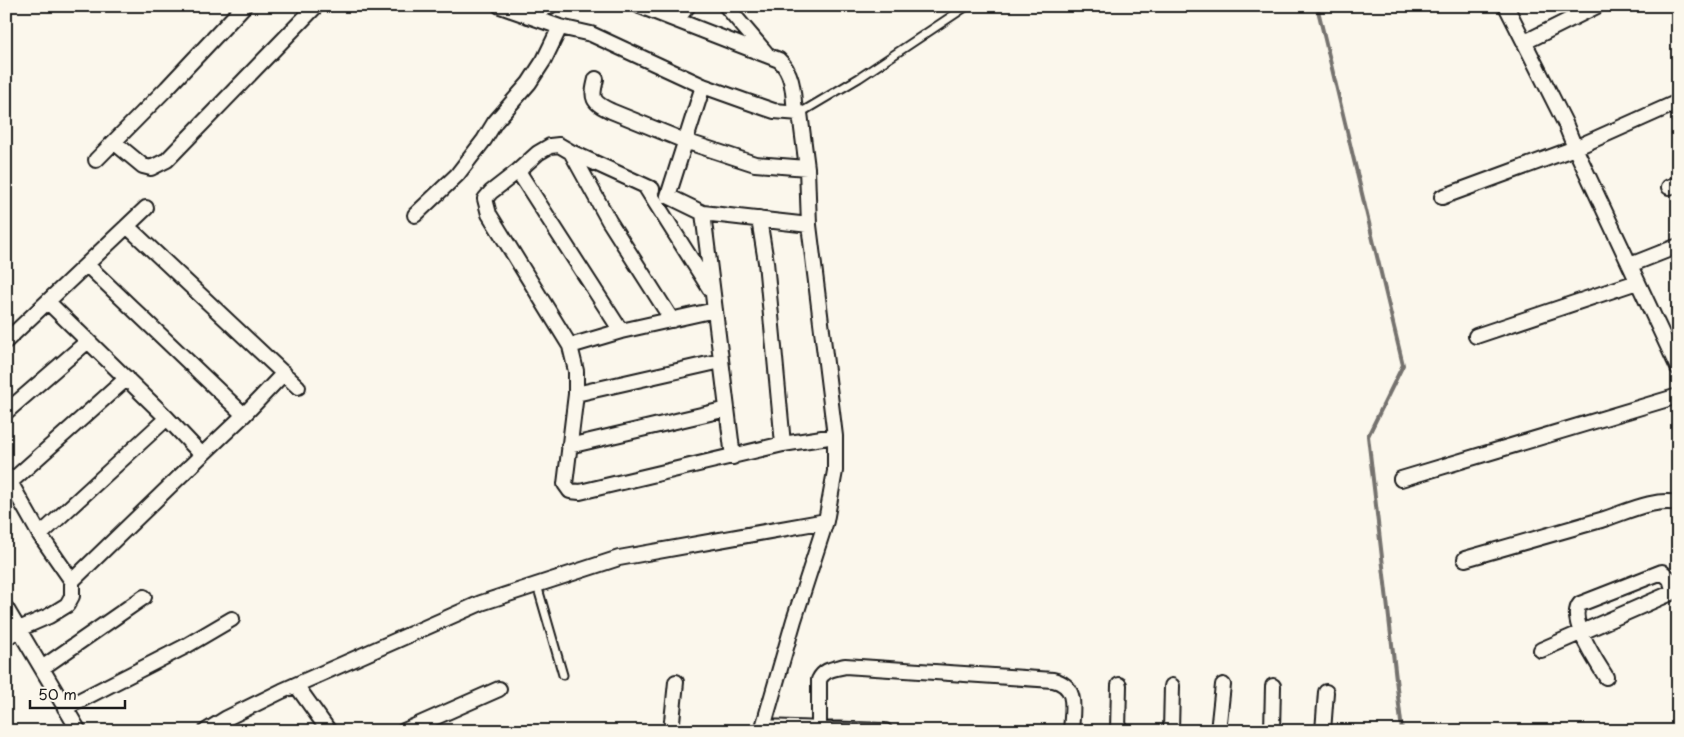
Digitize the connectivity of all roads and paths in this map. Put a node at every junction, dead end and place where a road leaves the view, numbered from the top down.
1 (244, 6) edge
2 (316, 6) edge
3 (500, 6) edge
4 (550, 6) edge
5 (640, 6) edge
6 (688, 6) edge
7 (726, 6) edge
8 (967, 6) edge
9 (1506, 6) edge
10 (1597, 6) edge
11 (657, 9) edge
12 (528, 16) junction
13 (676, 20) junction
14 (560, 27) junction
15 (1525, 42) junction
16 (768, 56) junction
17 (596, 79) dead end
18 (703, 86) junction
19 (1678, 102) edge
20 (797, 113) junction
21 (685, 141) junction
22 (114, 142) junction
23 (1575, 148) junction
24 (570, 152) junction
25 (96, 160) dead end
26 (807, 168) junction
27 (518, 171) junction
28 (645, 186) junction
29 (668, 196) junction
30 (1442, 197) dead end
31 (146, 208) dead end
32 (703, 213) junction
33 (415, 215) dead end
34 (759, 219) junction
35 (808, 225) junction
36 (127, 226) junction
37 (1678, 246) edge
38 (87, 265) junction
39 (1630, 265) junction
40 (1637, 282) junction
41 (712, 292) junction
42 (49, 303) junction
43 (715, 310) junction
44 (672, 320) junction
45 (622, 331) junction
46 (1476, 336) dead end
47 (6, 341) edge
48 (88, 341) junction
49 (570, 346) junction
50 (721, 361) junction
51 (1677, 366) edge
52 (284, 373) junction
53 (126, 378) junction
54 (298, 386) dead end
55 (576, 394) junction
56 (1678, 396) edge
57 (727, 409) junction
58 (6, 412) edge
59 (244, 415) junction
60 (167, 418) junction
61 (835, 436) junction
62 (783, 444) junction
63 (570, 446) junction
64 (202, 454) junction
65 (733, 457) junction
66 (1402, 479) dead end
67 (8, 481) edge
68 (1678, 503) edge
69 (826, 521) junction
70 (40, 535) junction
71 (1465, 559) dead end
72 (72, 581) junction
73 (537, 585) junction
74 (1676, 591) edge
75 (144, 597) dead end
76 (6, 608) edge
77 (232, 618) dead end
78 (19, 629) junction
79 (1581, 632) junction
80 (6, 638) edge
81 (1541, 650) dead end
82 (42, 668) junction
83 (563, 675) dead end
84 (1606, 677) dead end
85 (676, 682) dead end
86 (296, 685) junction
87 (1119, 685) dead end
88 (1223, 685) dead end
89 (1172, 686) dead end
90 (1273, 686) dead end
91 (499, 689) dead end
92 (1326, 692) dead end
93 (65, 708) junction
94 (819, 728) junction
95 (763, 729) edge
96 (79, 731) edge
97 (206, 731) edge
98 (329, 731) edge
99 (404, 731) edge
100 (671, 731) edge
101 (885, 731) edge
102 (1071, 731) edge
103 (1118, 731) edge
104 (1171, 731) edge
105 (1218, 731) edge
106 (1222, 731) edge
107 (1272, 731) edge
108 (1323, 731) edge

1 - 22 street
2 - 22 street
3 - 12 street
4 - 12 street
5 - 11 street
6 - 13 street
7 - 16 street
8 - 20 lane
9 - 15 street
10 - 15 street
11 - 13 street
12 - 14 street
13 - 16 street
14 - 18 street
14 - 33 street
15 - 23 street
16 - 20 street
17 - 21 street
18 - 20 street
18 - 21 street
19 - 23 street
20 - 26 street
21 - 26 street
21 - 29 street
22 - 25 street
23 - 30 street
23 - 39 street
24 - 27 street
24 - 28 street
24 - 44 street
26 - 35 street
27 - 45 street
27 - 49 street
28 - 29 street
28 - 41 street
29 - 32 street
31 - 36 street
32 - 34 street
32 - 41 street
34 - 35 street
34 - 62 street
35 - 61 street
36 - 38 street
36 - 52 street
37 - 39 street
38 - 42 street
38 - 59 street
39 - 40 street
40 - 46 street
40 - 51 street
41 - 43 street
42 - 47 street
42 - 48 street
43 - 44 street
43 - 50 street
44 - 45 street
45 - 49 street
48 - 53 street
48 - 58 street
49 - 55 street
50 - 55 street
50 - 57 street
52 - 54 street
52 - 59 street
53 - 60 street
53 - 67 street
55 - 63 street
56 - 66 street
57 - 63 street
57 - 65 street
59 - 64 street
60 - 64 street
60 - 70 street
61 - 62 street
61 - 69 street
62 - 65 street
63 - 65 street
64 - 72 street
67 - 70 street
68 - 71 street
69 - 73 street
69 - 95 street
70 - 72 street
72 - 78 street
73 - 83 lane
73 - 86 street
74 - 79 street
74 - 79 street
75 - 82 street
76 - 78 street
77 - 93 street
78 - 80 street
78 - 82 street
79 - 81 street
79 - 84 street
82 - 93 street
85 - 100 street
86 - 97 street
86 - 98 street
87 - 103 street
88 - 105 street
89 - 104 street
90 - 107 street
91 - 99 street
92 - 108 street
93 - 96 street
94 - 95 street
94 - 101 street
94 - 102 street
105 - 106 street

